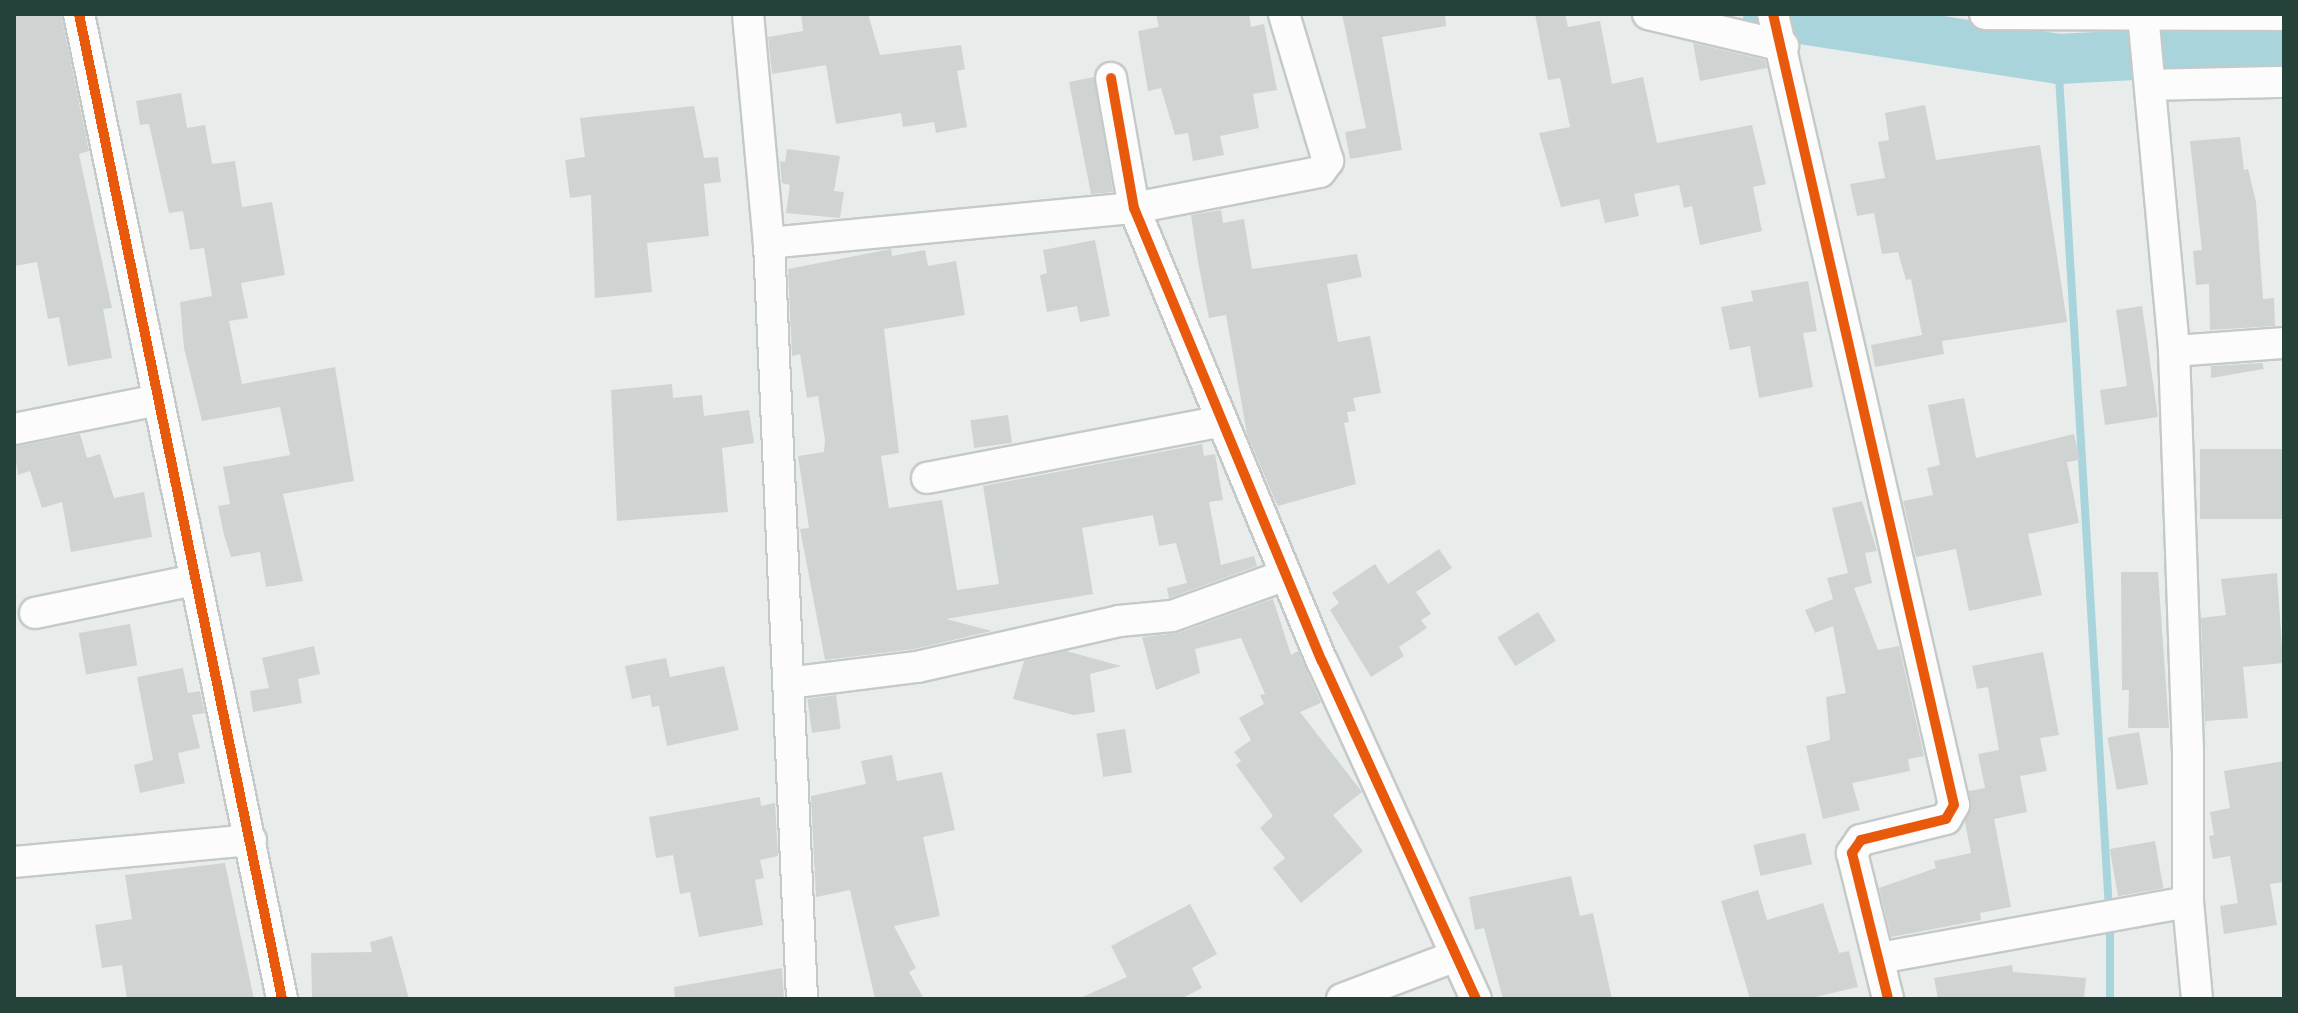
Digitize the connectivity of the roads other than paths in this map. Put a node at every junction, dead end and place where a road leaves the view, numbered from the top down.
1 (79, 14) edge
2 (748, 14) edge
3 (1284, 14) edge
4 (1648, 14) edge
5 (1985, 14) edge
6 (2284, 15) edge
7 (1779, 34) edge
8 (2146, 42) edge
9 (1111, 78) dead end
10 (2284, 82) edge
11 (1134, 208) junction
12 (769, 243) junction
13 (2284, 343) edge
14 (2174, 351) junction
15 (158, 400) junction
16 (1219, 422) junction
17 (14, 429) edge
18 (927, 478) dead end
19 (1286, 575) junction
20 (194, 580) junction
21 (35, 613) dead end
22 (788, 683) junction
23 (251, 840) junction
24 (14, 862) edge
25 (2188, 902) junction
26 (1456, 956) junction
27 (1879, 958) junction
28 (282, 999) edge
29 (802, 999) edge
30 (1342, 999) edge
31 (1476, 999) edge
32 (1888, 999) edge
33 (2197, 999) edge

1 - 15 street
2 - 12 street
3 - 11 street
4 - 7 street
5 - 8 street
6 - 8 street
7 - 27 street
8 - 10 street
8 - 14 street
9 - 11 street
11 - 12 street
11 - 16 street
12 - 22 street
13 - 14 street
14 - 25 street
15 - 17 street
15 - 20 street
16 - 18 street
16 - 19 street
19 - 22 street
19 - 26 street
20 - 21 street
20 - 23 street
22 - 29 street
23 - 24 street
23 - 28 street
25 - 27 street
25 - 33 street
26 - 30 street
26 - 31 street
27 - 32 street

